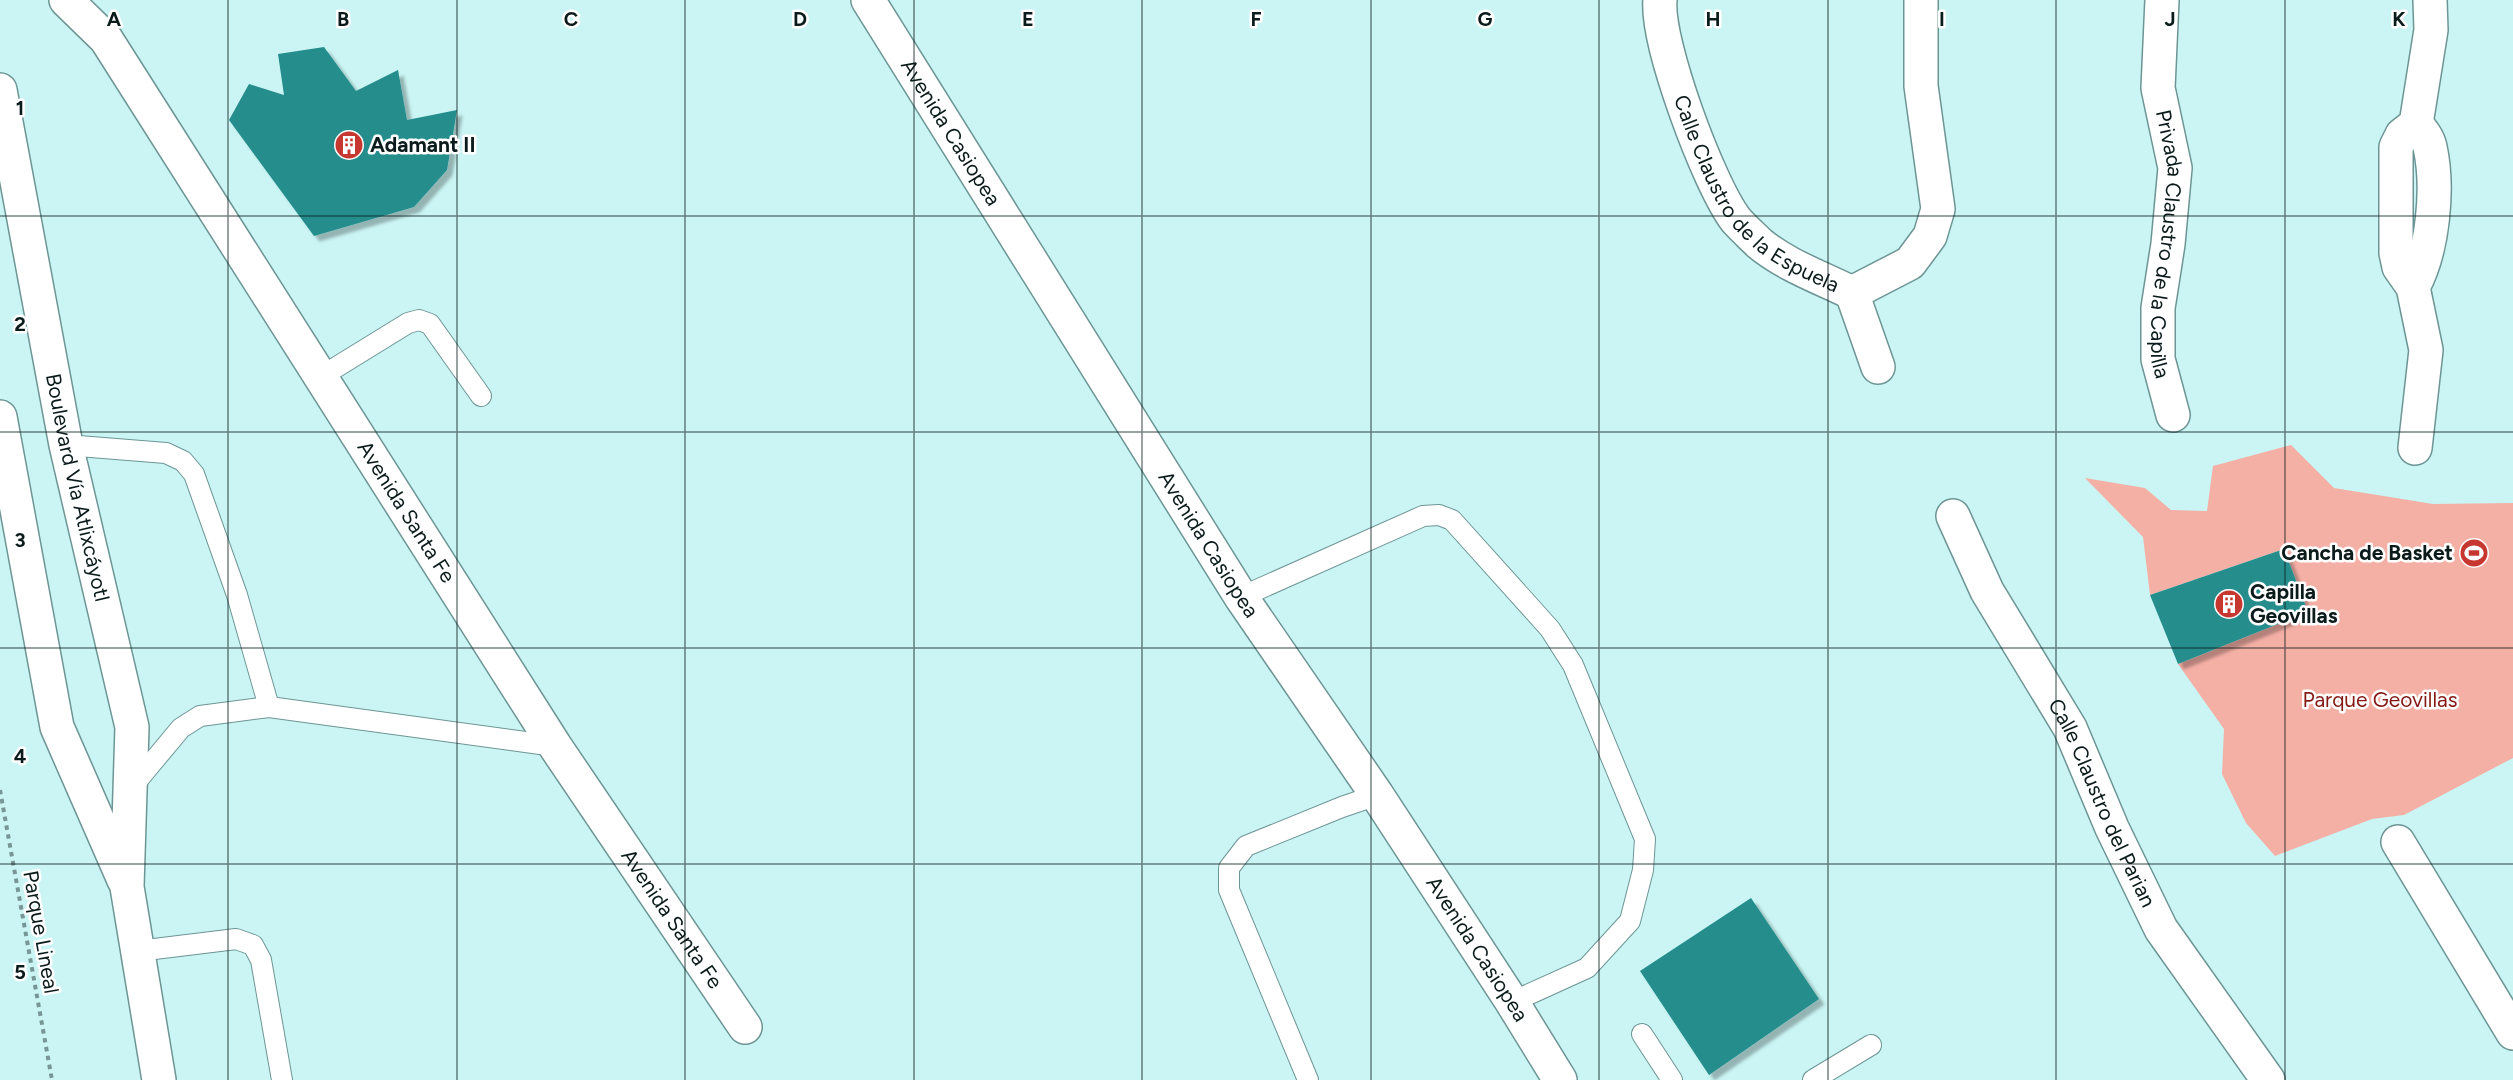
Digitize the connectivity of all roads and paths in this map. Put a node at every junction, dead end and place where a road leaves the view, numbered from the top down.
1 (66, 0) edge
2 (868, 0) edge
3 (1921, 0) edge
4 (2162, 0) edge
5 (2430, 0) edge
6 (1655, 4) edge
7 (0, 90) edge
8 (1852, 292) junction
9 (1878, 367) dead end
10 (322, 376) junction
11 (481, 396) dead end
12 (2173, 415) dead end
13 (0, 417) edge
14 (66, 445) junction
15 (2415, 448) dead end
16 (1953, 516) dead end
17 (1241, 597) junction
18 (269, 707) junction
19 (555, 746) junction
20 (130, 789) junction
21 (0, 790) edge
22 (1377, 795) junction
23 (2398, 842) dead end
24 (127, 887) junction
25 (138, 951) junction
26 (1512, 1002) junction
27 (745, 1027) dead end
28 (2513, 1033) edge
29 (1642, 1034) dead end
30 (1871, 1045) dead end
31 (52, 1080) edge
32 (159, 1080) edge
33 (282, 1080) edge
34 (1308, 1080) edge
35 (1560, 1080) edge
36 (1672, 1080) edge
37 (1813, 1080) edge
38 (2268, 1080) edge

1 - 10 street, Avenida Santa Fe
2 - 17 street, Avenida Casiopea
3 - 8 street, Calle Claustro de la Espuela
4 - 12 street, Privada Claustro de la Capilla
5 - 15 street
6 - 8 street, Calle Claustro de la Espuela
7 - 14 street, Boulevard Vía Atlixcáyotl
8 - 9 street
10 - 11 lane
10 - 19 street, Avenida Santa Fe
13 - 24 street, Boulevard Vía Atlixcáyotl
14 - 18 lane
14 - 20 street, Boulevard Vía Atlixcáyotl
16 - 38 street, Calle Claustro del Parian
17 - 22 street, Avenida Casiopea
17 - 26 lane
18 - 19 lane
18 - 20 lane
19 - 27 street, Avenida Santa Fe
20 - 24 street, Boulevard Vía Atlixcáyotl
21 - 31 path, Parque Lineal
22 - 26 street, Avenida Casiopea
22 - 34 lane
23 - 28 street
24 - 25 street, Boulevard Vía Atlixcáyotl
25 - 32 street, Boulevard Vía Atlixcáyotl
25 - 33 lane
26 - 35 street, Avenida Casiopea
29 - 36 lane
30 - 37 lane

